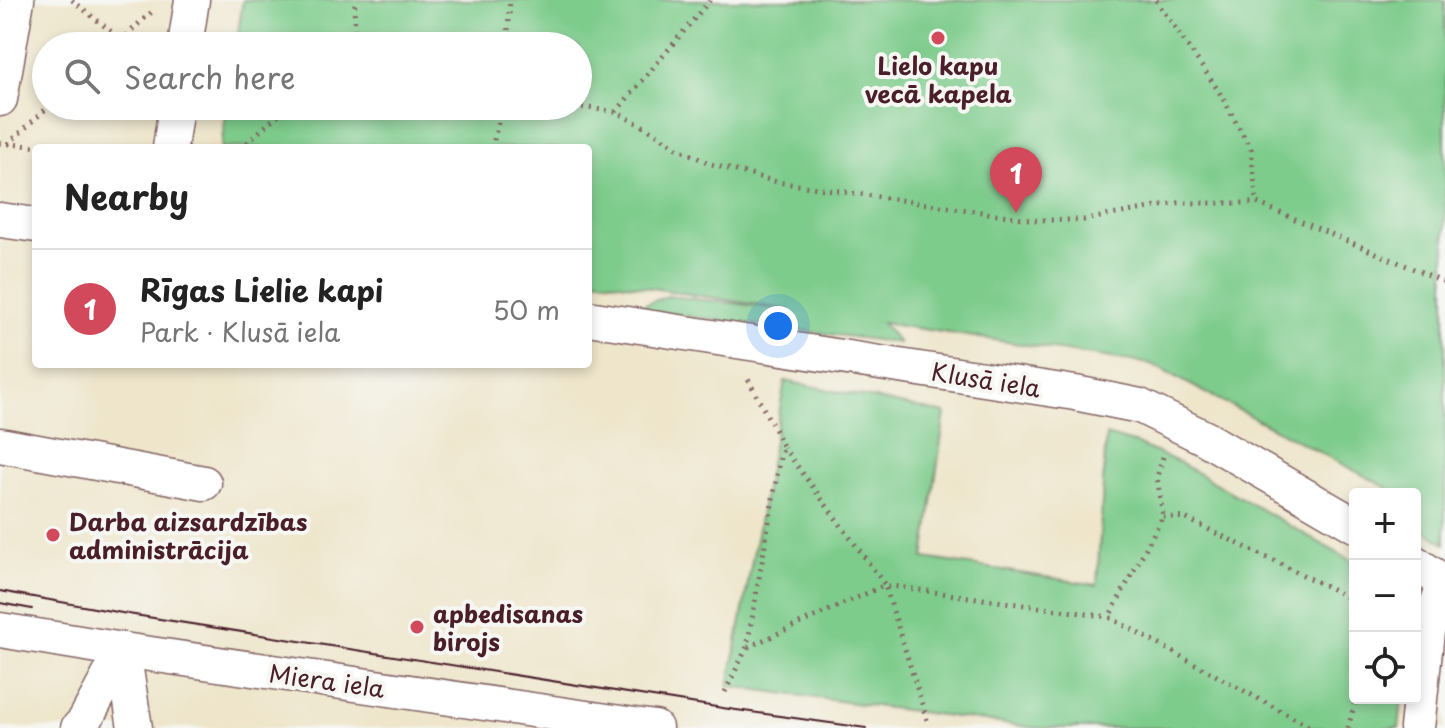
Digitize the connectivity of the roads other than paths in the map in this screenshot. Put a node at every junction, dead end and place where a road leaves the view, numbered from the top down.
1 (17, 0) edge
2 (192, 0) edge
3 (187, 32) edge
4 (0, 99) edge
5 (174, 120) edge
6 (171, 144) edge
7 (0, 220) edge
8 (32, 224) edge
9 (592, 319) edge
10 (0, 445) edge
11 (204, 483) dead end
12 (1349, 521) edge
13 (1421, 567) edge
14 (1445, 583) edge
15 (0, 630) edge
16 (123, 650) junction
17 (78, 728) edge
18 (135, 728) edge
19 (655, 728) edge
20 (1417, 728) edge

1 - 4 street
2 - 3 street
5 - 6 street
7 - 8 street
9 - 12 street, Klusā iela
10 - 11 street
13 - 14 street
14 - 20 street
15 - 16 street, Miera iela
16 - 17 street
16 - 18 street
16 - 19 street, Miera iela

